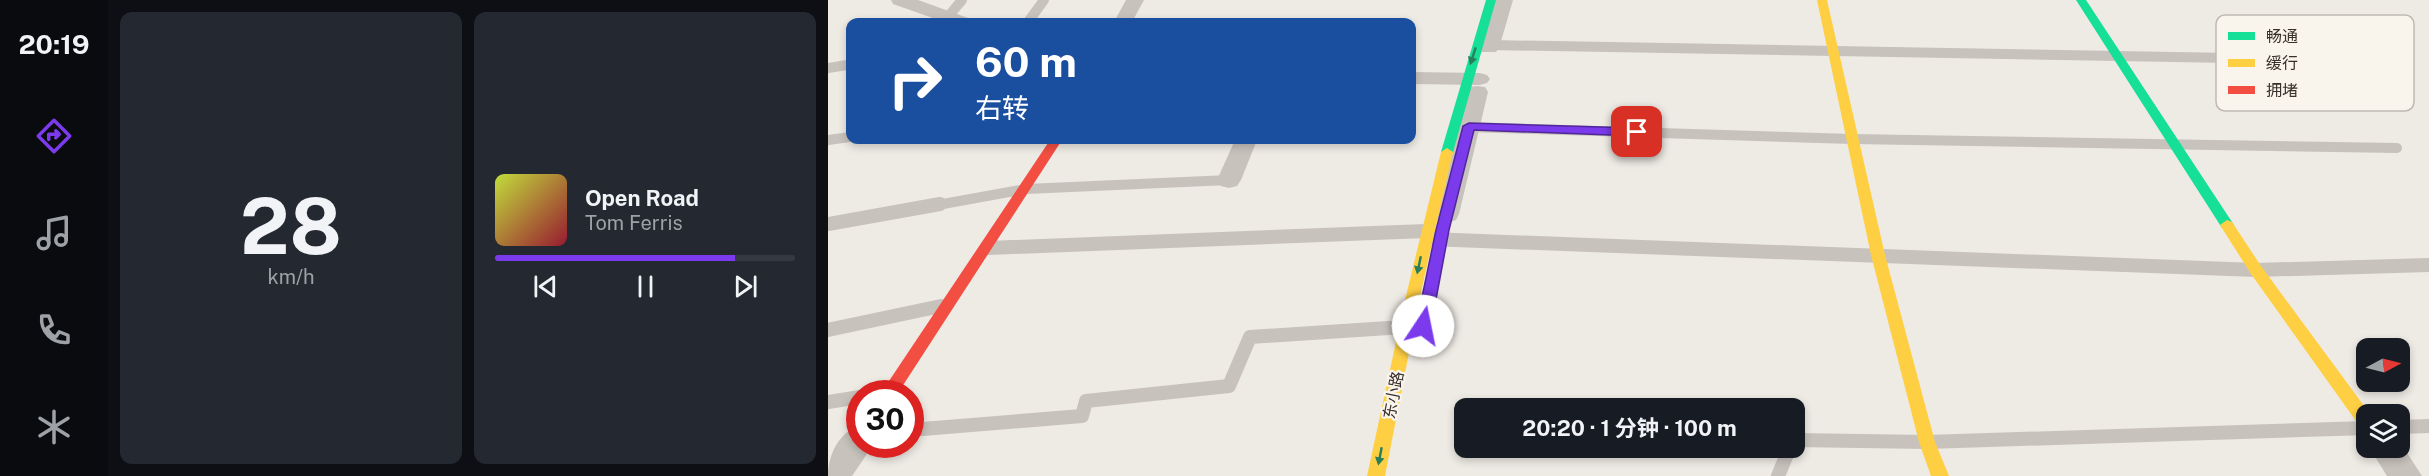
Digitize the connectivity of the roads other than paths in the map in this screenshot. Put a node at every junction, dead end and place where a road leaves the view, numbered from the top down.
1 (900, 0) edge
2 (962, 0) edge
3 (1044, 0) edge
4 (1135, 0) edge
5 (1491, 0) edge
6 (1504, 0) edge
7 (1822, 0) edge
8 (2081, 0) edge
9 (949, 18) edge
10 (955, 18) edge
11 (1031, 18) edge
12 (1125, 18) edge
13 (1490, 45) junction
14 (1832, 49) junction
15 (2117, 56) junction
16 (2216, 58) edge
17 (846, 65) edge
18 (828, 68) edge
19 (1416, 78) edge
20 (1472, 79) junction
21 (1461, 127) junction
22 (846, 138) edge
23 (1852, 139) junction
24 (828, 140) edge
25 (2173, 143) junction
26 (1054, 144) edge
27 (1244, 144) edge
28 (2397, 148) dead end
29 (1229, 180) joint
30 (1026, 189) junction
31 (828, 224) edge
32 (1433, 235) junction
33 (986, 248) junction
34 (1878, 255) junction
35 (2429, 265) edge
36 (2256, 270) junction
37 (948, 305) junction
38 (1415, 327) junction
39 (828, 330) edge
40 (897, 380) edge
41 (846, 399) edge
42 (828, 402) edge
43 (2356, 408) edge
44 (2429, 426) edge
45 (2410, 427) edge
46 (2356, 428) edge
47 (924, 429) edge
48 (1805, 440) edge
49 (1927, 442) junction
50 (846, 458) edge
51 (1785, 458) edge
52 (2393, 458) edge
53 (834, 476) edge
54 (1376, 476) edge
55 (1396, 476) edge
56 (1778, 476) edge
57 (1940, 476) edge
58 (2406, 476) edge

1 - 9 street
2 - 10 lane
3 - 11 lane
4 - 12 street
5 -> 20 street, 东小路
6 - 13 street, 东小路
7 - 14 street
8 - 15 street
13 - 14 lane
13 - 20 street, 东小路
14 - 15 lane
14 - 23 street
15 - 16 lane
15 - 25 street
17 - 18 lane
19 - 20 street
20 - 21 street, 东小路
21 - 23 lane
21 - 32 street, 东小路
22 - 24 lane
23 - 25 lane
23 - 34 street
25 - 28 lane
25 - 36 street
26 - 30 street
27 - 29 street
29 - 30 lane
30 - 31 lane
30 - 33 street
32 - 33 lane
32 - 34 lane
32 - 38 street, 东小路
33 - 37 street
34 - 36 lane
34 - 49 street
35 - 36 lane
36 - 43 street
37 - 39 lane
37 - 40 street
38 - 47 lane
38 -> 54 street, 东小路
38 - 55 street, 东小路
41 - 42 lane
44 - 45 lane
46 - 49 lane
48 - 49 lane
49 - 57 street
50 - 53 street
51 - 56 lane
52 - 58 street

